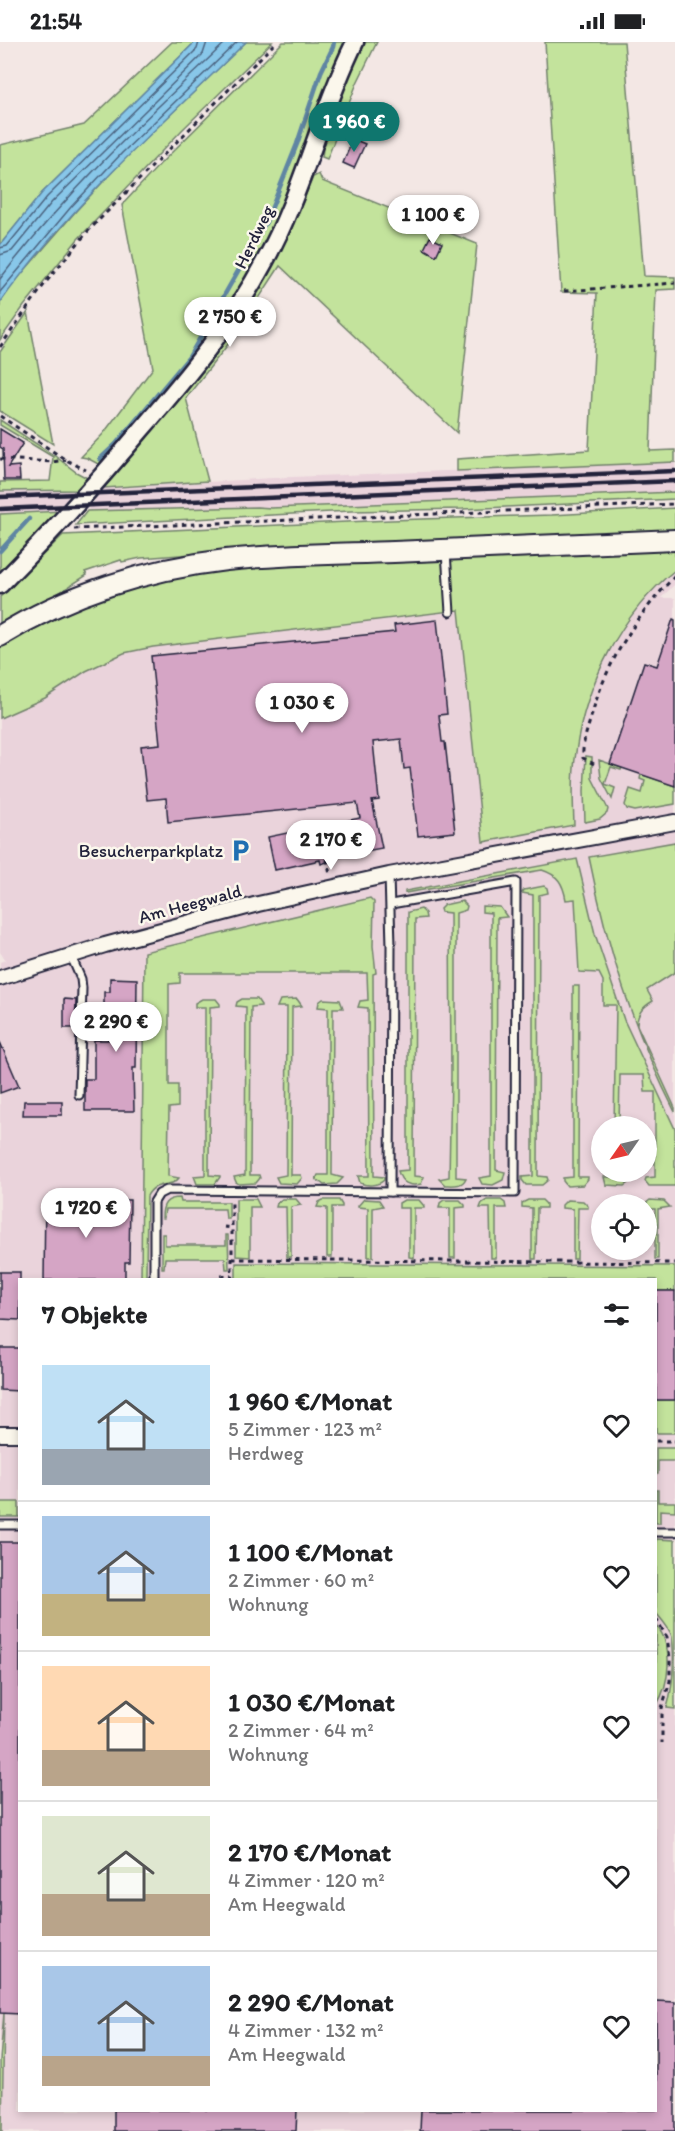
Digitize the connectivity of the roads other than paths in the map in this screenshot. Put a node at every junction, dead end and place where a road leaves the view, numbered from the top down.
1 (355, 42) edge
2 (675, 540) edge
3 (446, 549) junction
4 (0, 585) edge
5 (450, 612) dead end
6 (0, 636) edge
7 (675, 822) edge
8 (389, 875) junction
9 (391, 904) junction
10 (71, 956) junction
11 (0, 978) edge
12 (78, 1095) dead end
13 (390, 1192) junction
14 (154, 1278) edge
15 (0, 1434) edge
16 (18, 1434) edge
17 (0, 1525) edge
18 (18, 1525) edge
19 (657, 1532) edge
20 (675, 1532) edge

1 - 4 street, Herdweg
2 - 3 main road
3 - 5 lane
3 - 6 main road
7 - 8 street, Am Heegwald
8 - 9 lane
8 - 10 street, Am Heegwald
9 - 13 lane
9 - 13 lane
10 - 11 street, Am Heegwald
10 - 12 lane
13 - 14 lane
15 - 16 street
17 - 18 lane
19 - 20 lane

